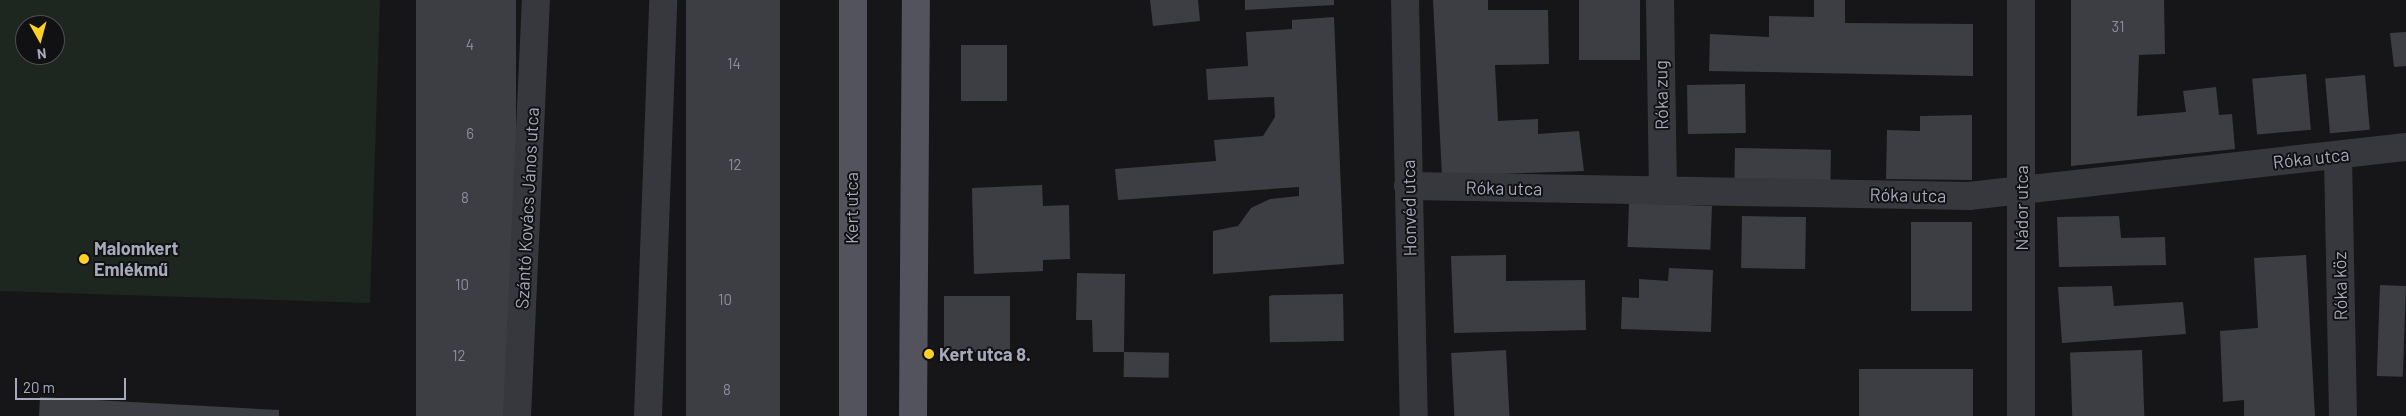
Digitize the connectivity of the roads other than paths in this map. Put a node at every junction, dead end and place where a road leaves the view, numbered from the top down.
1 (536, 0) edge
2 (663, 0) edge
3 (853, 0) edge
4 (916, 0) edge
5 (1405, 0) edge
6 (1660, 0) edge
7 (2021, 0) edge
8 (2406, 147) edge
9 (2338, 156) junction
10 (1408, 186) junction
11 (2021, 190) junction
12 (1663, 191) junction
13 (517, 416) edge
14 (648, 416) edge
15 (853, 416) edge
16 (913, 416) edge
17 (1414, 416) edge
18 (2021, 416) edge
19 (2343, 416) edge

1 - 13 street, Szántó Kovács János utca
2 - 14 street
3 - 15 main road, Kert utca
4 - 16 main road
5 - 10 street, Honvéd utca
6 - 12 street, Róka zug
7 - 11 street, Nádor utca
8 - 9 street, Róka utca
9 - 11 street, Róka utca
9 - 19 street, Róka köz
10 - 12 street, Róka utca
10 - 17 street, Honvéd utca
11 - 12 street, Róka utca
11 - 18 street, Nádor utca

